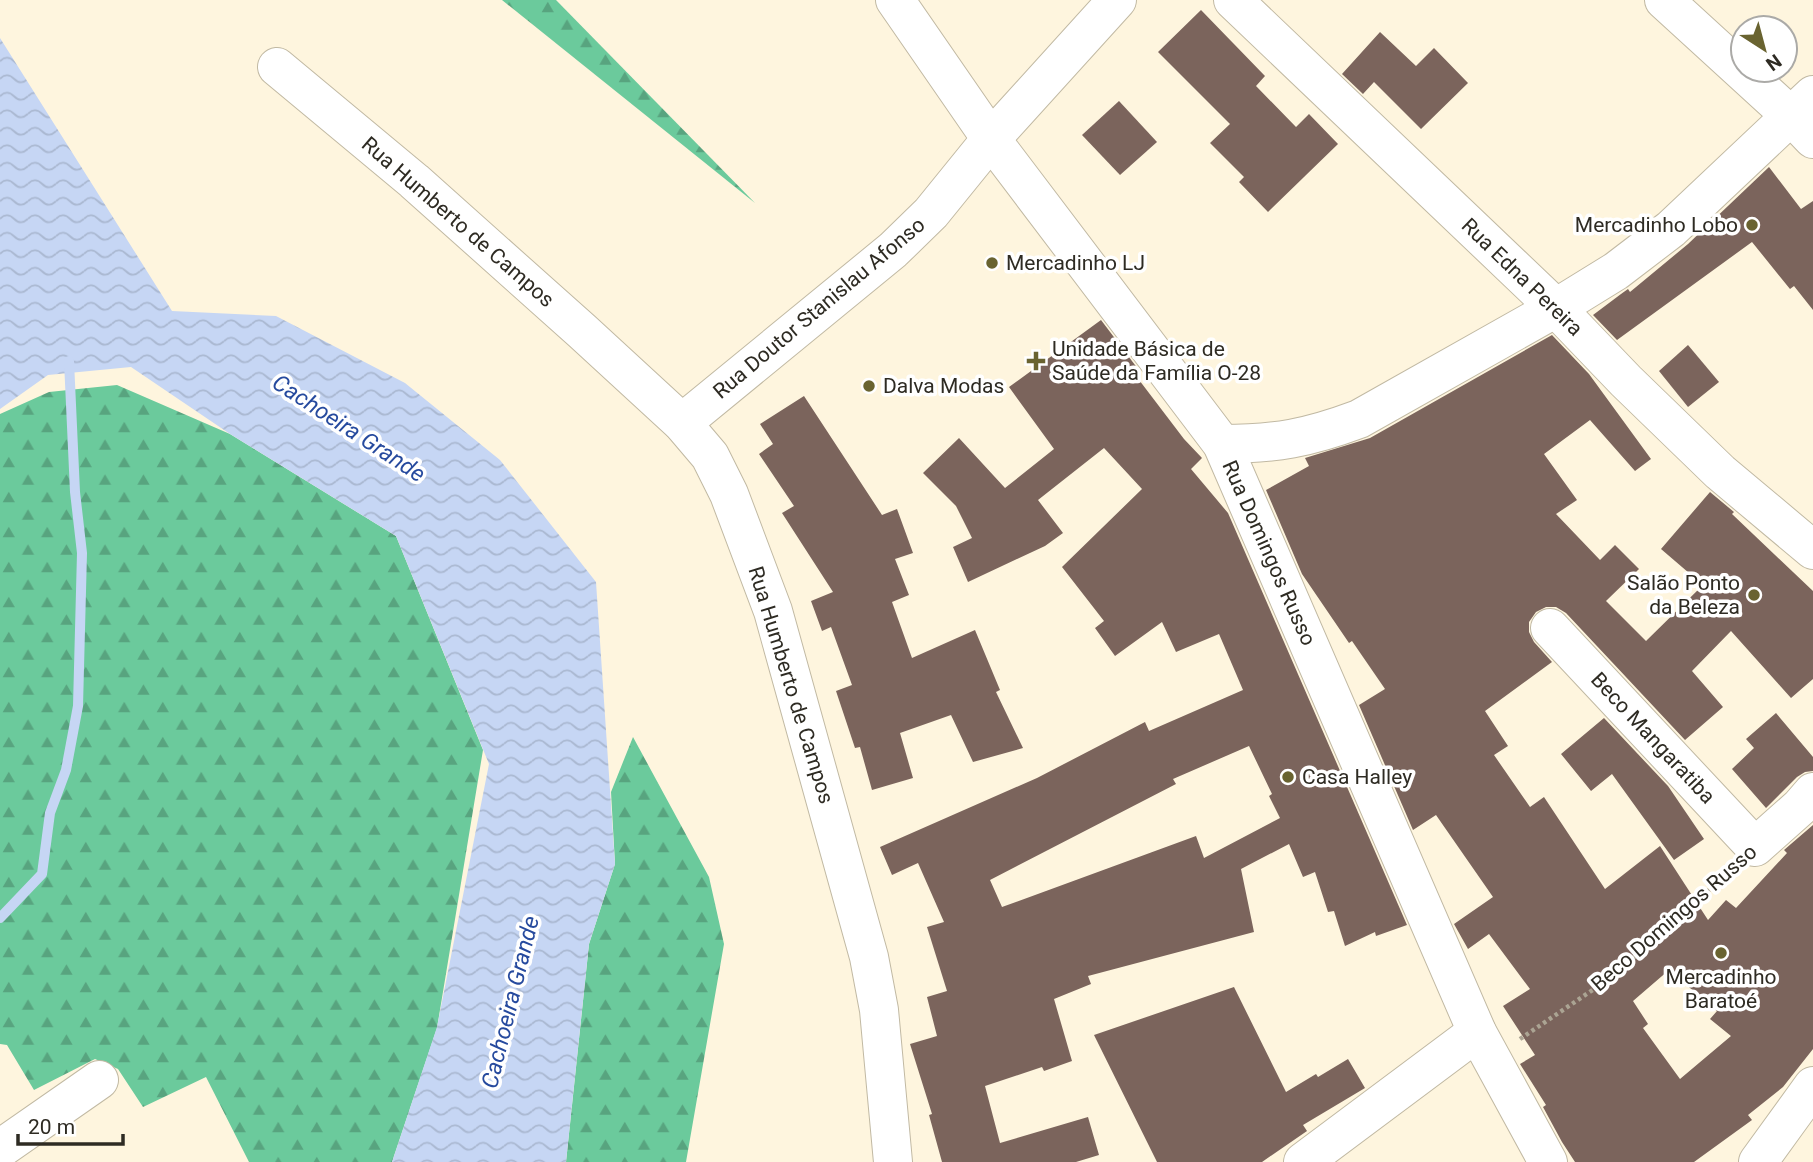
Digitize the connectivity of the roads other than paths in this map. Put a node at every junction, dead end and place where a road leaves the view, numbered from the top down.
1 (895, 0) edge
2 (1117, 0) edge
3 (1233, 0) edge
4 (1664, 0) edge
5 (277, 67) dead end
6 (1806, 117) edge
7 (992, 139) junction
8 (1556, 308) junction
9 (682, 423) junction
10 (1222, 444) junction
11 (1813, 550) edge
12 (1550, 628) dead end
13 (1813, 792) edge
14 (1755, 848) joint
15 (1484, 1044) junction
16 (99, 1080) dead end
17 (1813, 1086) edge
18 (0, 1149) edge
19 (893, 1162) edge
20 (1303, 1162) edge
21 (1548, 1162) edge
22 (1758, 1162) edge

1 - 7 street, Rua Domingos Russo
2 - 7 street, Rua Doutor Stanislau Afonso
3 - 8 street, Rua Edna Pereira
4 - 6 street
5 - 9 street, Rua Humberto de Campos
6 - 8 street
7 - 9 street, Rua Doutor Stanislau Afonso
7 - 10 street, Rua Domingos Russo
8 - 10 street
8 - 11 street, Rua Edna Pereira
9 - 19 street, Rua Humberto de Campos
10 - 15 street, Rua Domingos Russo
12 - 14 street, Beco Mangaratiba
13 - 14 street, Beco Domingos Russo
15 - 20 street
15 - 21 street, Rua Domingos Russo
16 - 18 street
17 - 22 street

